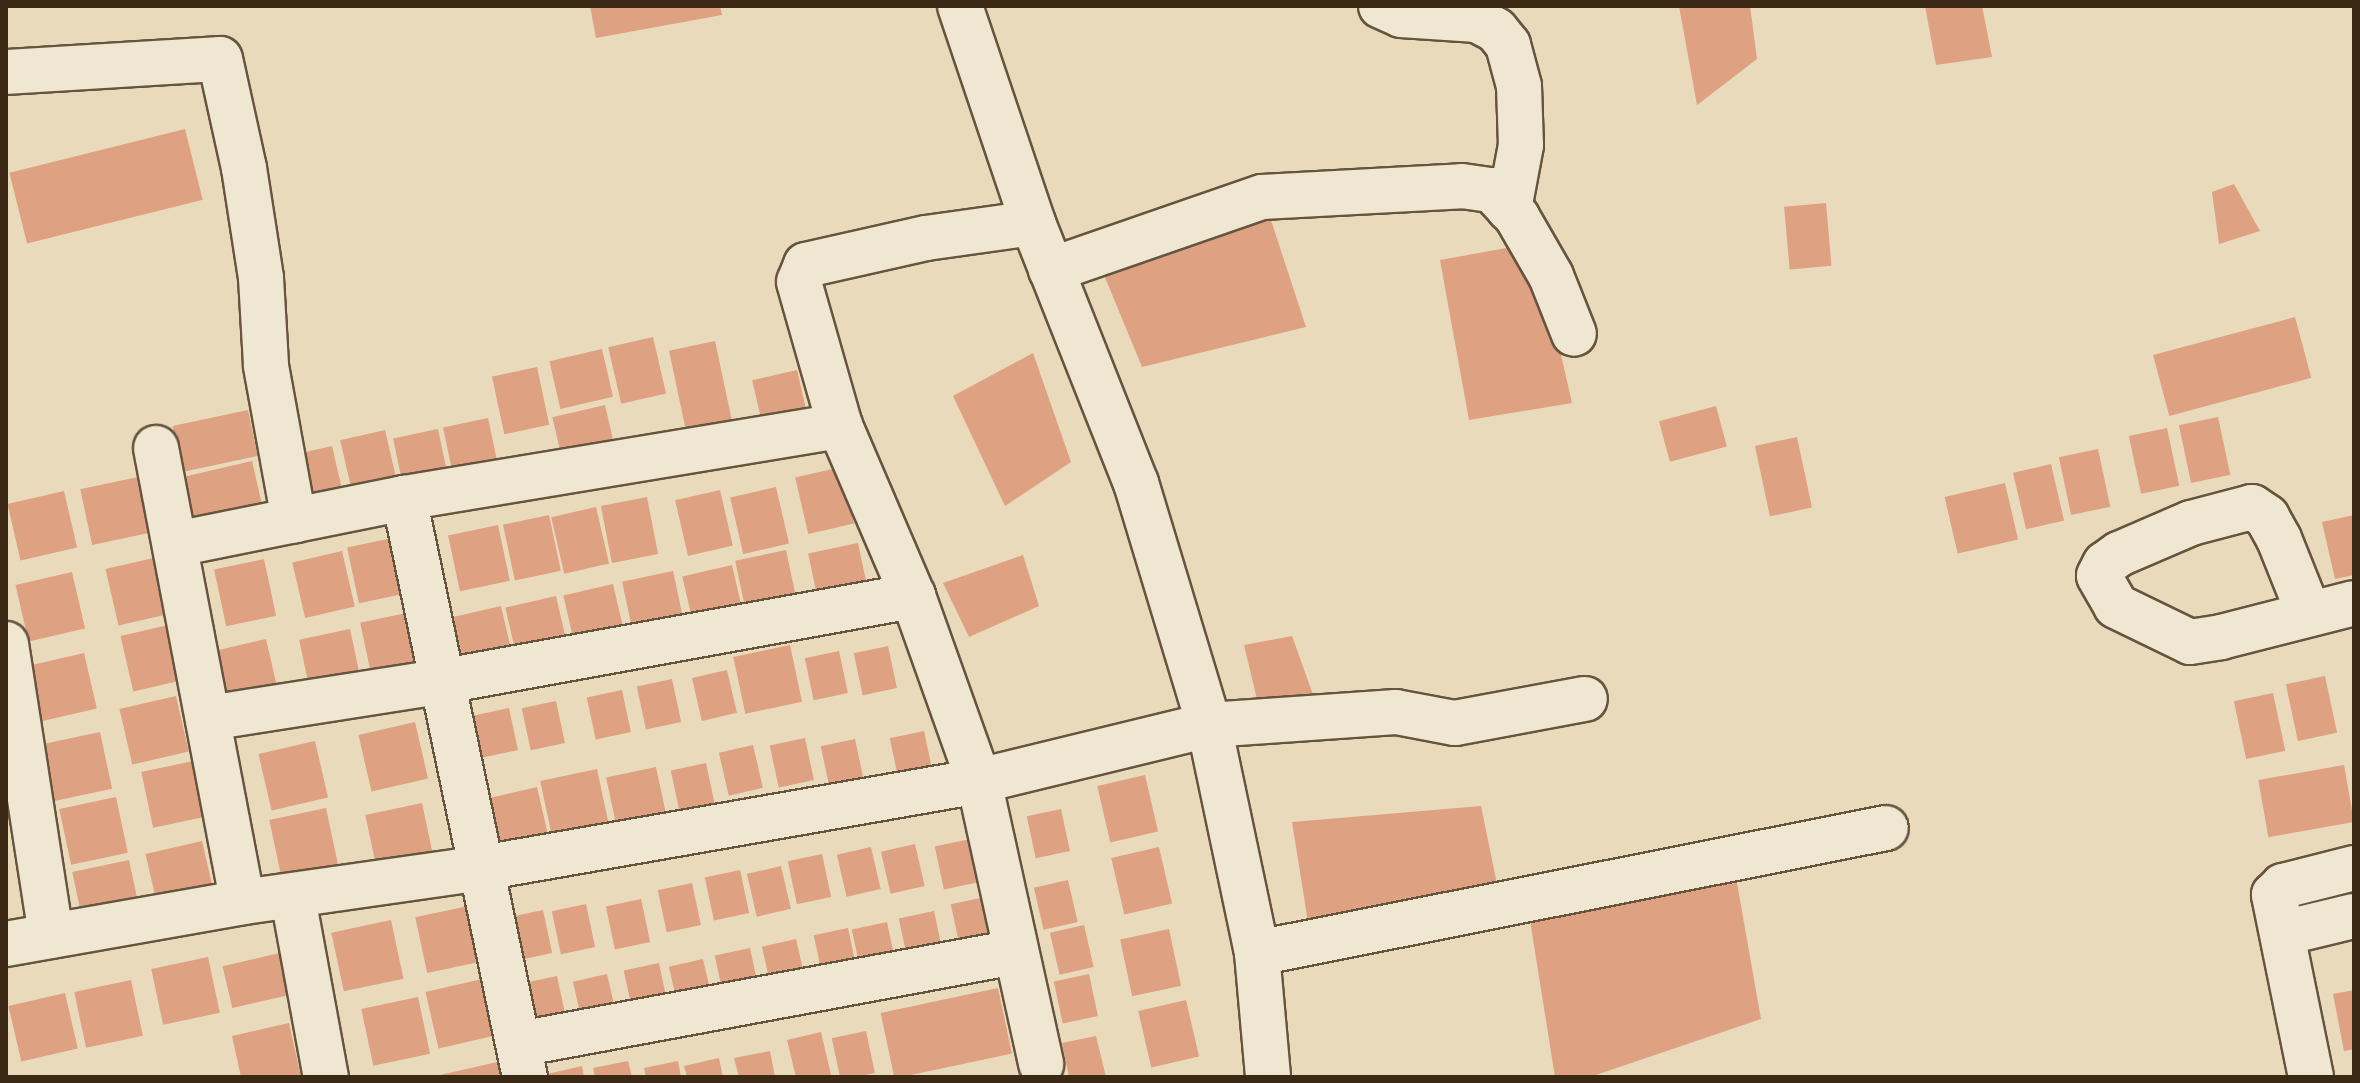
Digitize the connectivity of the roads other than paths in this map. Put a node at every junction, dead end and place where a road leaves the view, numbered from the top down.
1 (960, 6) edge
2 (1381, 6) edge
3 (6, 72) edge
4 (1509, 209) junction
5 (1033, 223) junction
6 (1051, 270) junction
7 (1574, 334) dead end
8 (840, 426) junction
9 (156, 448) dead end
10 (404, 498) junction
11 (294, 520) junction
12 (176, 544) junction
13 (913, 596) junction
14 (2354, 603) edge
15 (2309, 614) dead end
16 (6, 644) edge
17 (439, 682) junction
18 (1585, 699) dead end
19 (208, 718) junction
20 (1209, 725) junction
21 (979, 781) junction
22 (1886, 828) dead end
23 (482, 868) junction
24 (2354, 868) edge
25 (293, 898) junction
26 (243, 902) junction
27 (2354, 916) edge
28 (2283, 933) junction
29 (51, 936) junction
30 (6, 944) edge
31 (1015, 952) junction
32 (1257, 953) junction
33 (522, 1060) edge
34 (1041, 1064) dead end
35 (326, 1077) edge
36 (1268, 1077) edge
37 (2311, 1077) edge

1 - 5 street
2 - 4 street
3 - 11 street
4 - 6 street
4 - 7 street
5 - 6 street
5 - 8 street
6 - 20 street
8 - 10 street
8 - 13 street
9 - 12 street
10 - 11 street
10 - 17 street
11 - 12 street
12 - 19 street
13 - 17 street
13 - 21 street
14 - 15 street
16 - 29 street
17 - 19 street
17 - 23 street
18 - 20 street
19 - 26 street
20 - 21 street
20 - 32 street
21 - 23 street
21 - 31 street
22 - 32 street
23 - 25 street
23 - 33 street
24 - 28 street
25 - 26 street
25 - 35 street
26 - 29 street
27 - 28 street
28 - 37 street
29 - 30 street
31 - 33 street
31 - 34 street
32 - 36 street

